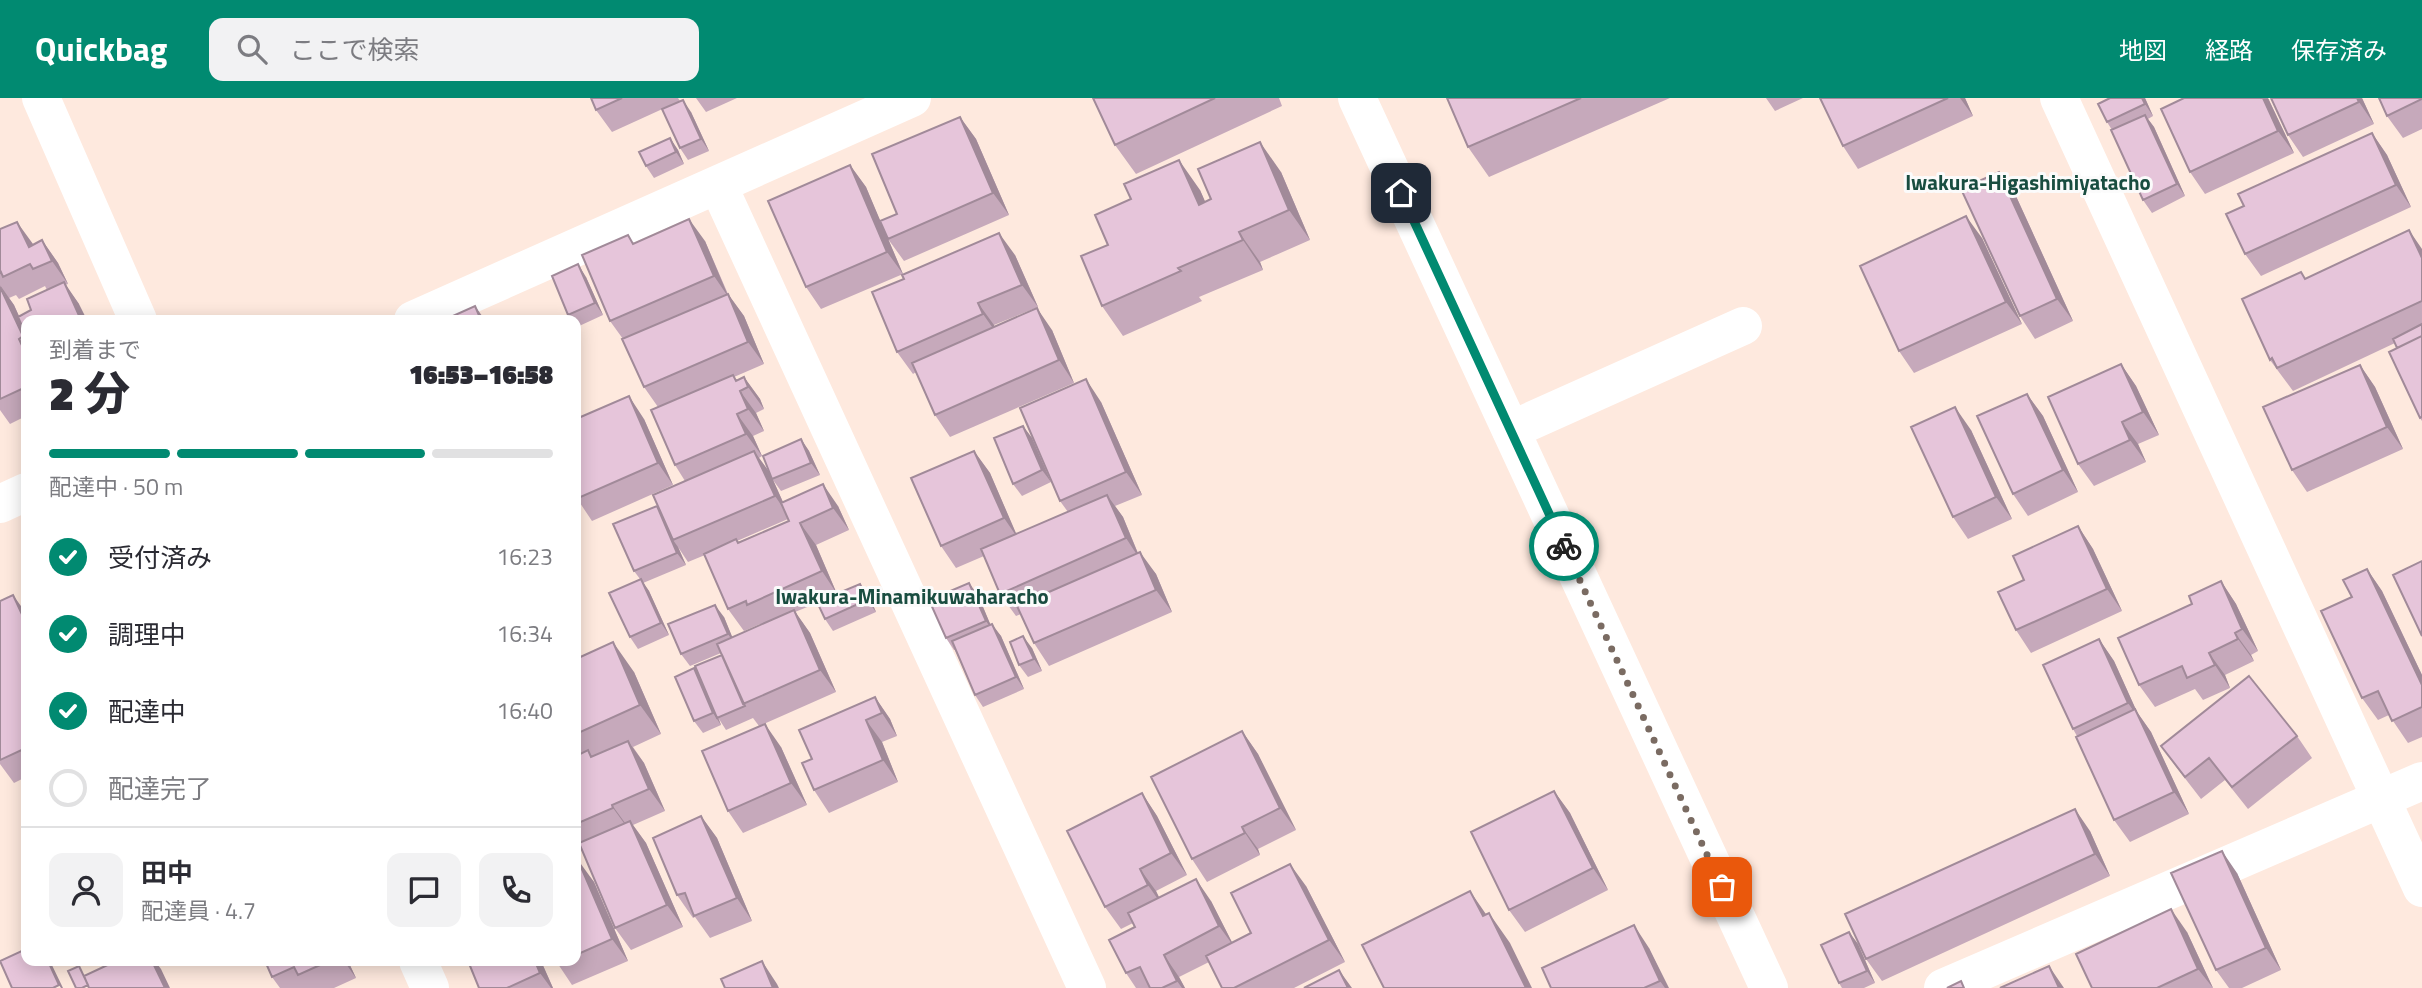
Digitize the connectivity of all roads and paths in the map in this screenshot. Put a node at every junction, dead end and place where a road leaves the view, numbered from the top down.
1 (41, 98) edge
2 (912, 98) edge
3 (1357, 98) edge
4 (2059, 98) edge
5 (718, 185) junction
6 (136, 315) edge
7 (424, 315) edge
8 (1743, 326) dead end
9 (1511, 430) junction
10 (21, 494) edge
11 (0, 504) edge
12 (2422, 781) edge
13 (2381, 799) junction
14 (2422, 888) edge
15 (420, 966) edge
16 (430, 988) edge
17 (1087, 988) edge
18 (1769, 988) edge
19 (1943, 988) edge

1 - 6 street
2 - 5 street
3 - 9 street
4 - 13 street
5 - 7 street
5 - 17 street
8 - 9 street
9 - 18 street
10 - 11 street
12 - 13 street
13 - 14 street
13 - 19 street
15 - 16 street

